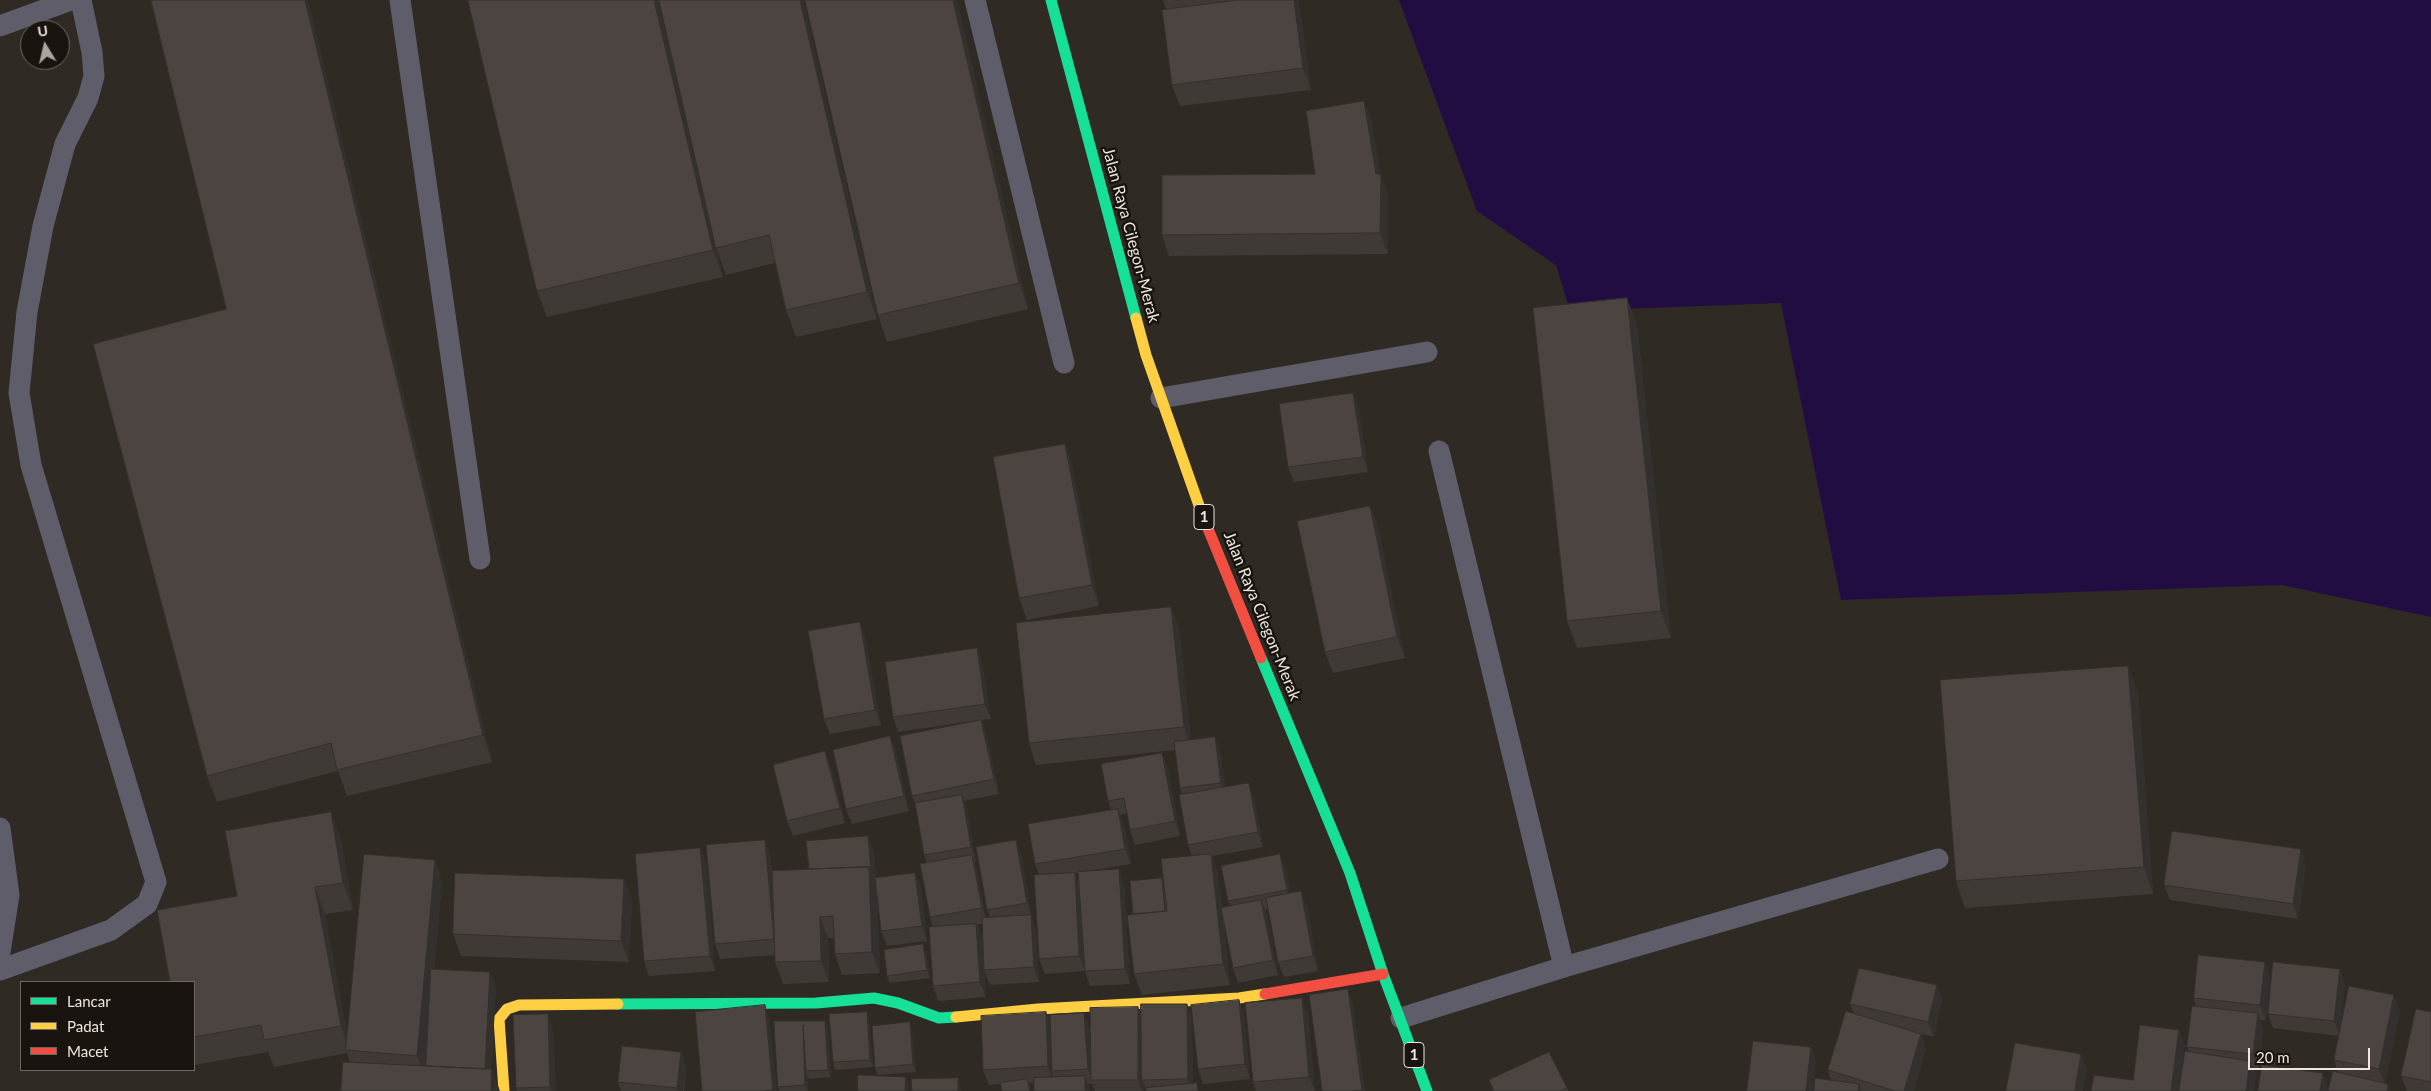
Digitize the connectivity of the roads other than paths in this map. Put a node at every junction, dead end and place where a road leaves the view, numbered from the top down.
1 (71, 0) edge
2 (81, 0) edge
3 (400, 0) edge
4 (975, 0) edge
5 (1051, 0) edge
6 (0, 26) edge
7 (1427, 352) dead end
8 (1064, 363) dead end
9 (1161, 398) junction
10 (1439, 451) dead end
11 (480, 559) dead end
12 (0, 828) edge
13 (1938, 859) dead end
14 (0, 952) edge
15 (1564, 967) junction
16 (0, 970) edge
17 (1383, 974) junction
18 (1401, 1018) junction
19 (504, 1091) edge
20 (1427, 1091) edge

1 - 6 lane
2 - 16 lane
3 - 11 lane
4 - 8 lane
5 - 9 main road, Jalan Raya Cilegon-Merak / 1
7 - 9 lane
9 - 17 main road, Jalan Raya Cilegon-Merak / 1
10 - 15 lane
12 - 14 lane
13 - 15 lane
15 - 18 lane
17 - 18 main road, Jalan Raya Cilegon-Merak / 1
17 - 19 main road
18 - 20 main road, Jalan Raya Cilegon-Merak / 1

